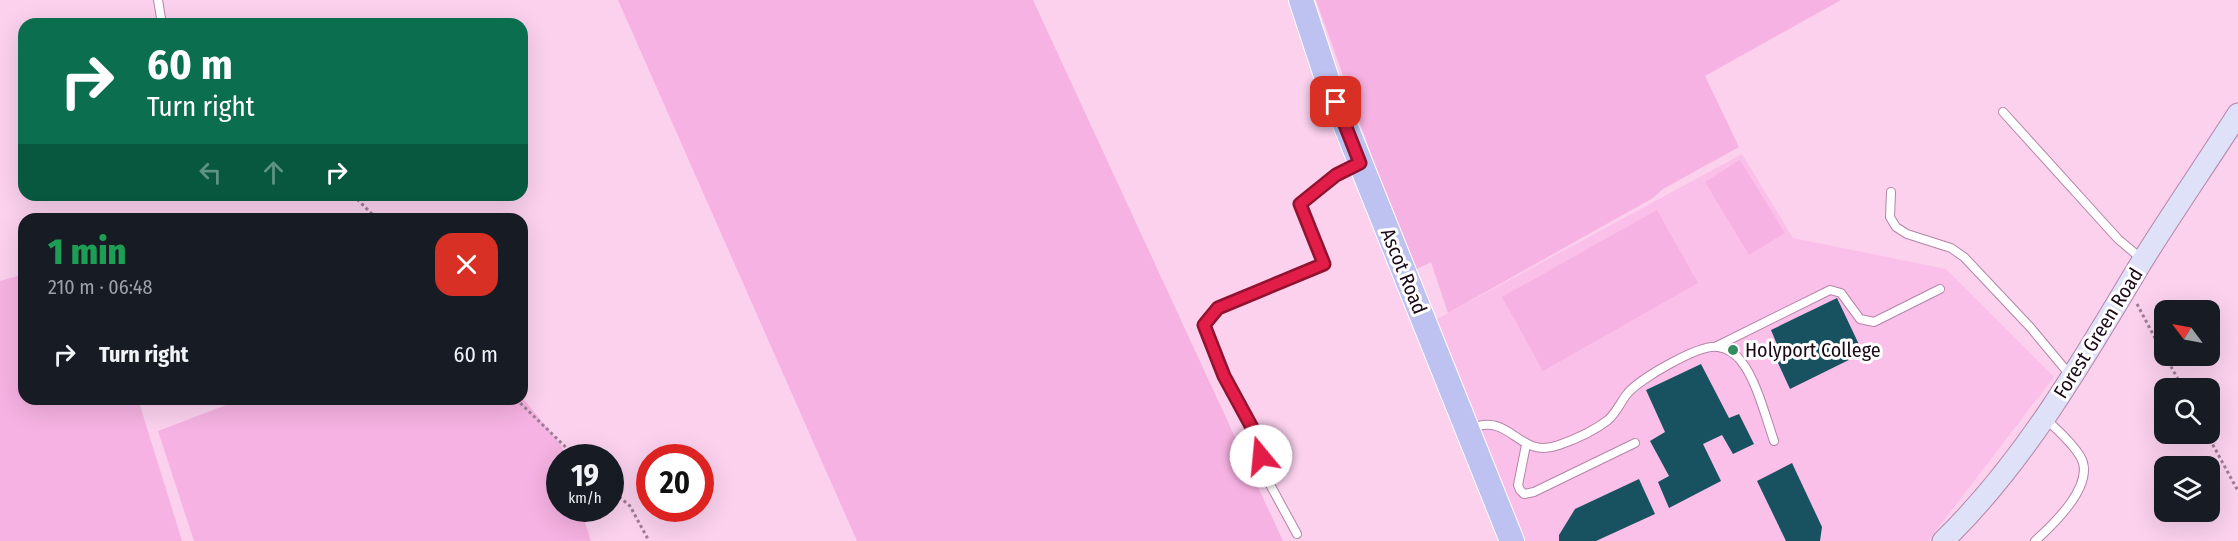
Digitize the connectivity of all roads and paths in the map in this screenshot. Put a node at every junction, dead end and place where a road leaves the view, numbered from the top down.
1 (158, 0) edge
2 (1301, 0) edge
3 (161, 18) edge
4 (2003, 112) dead end
5 (2238, 114) edge
6 (1360, 163) junction
7 (1891, 192) dead end
8 (359, 201) edge
9 (371, 213) edge
10 (2142, 262) junction
11 (2128, 287) junction
12 (1940, 290) dead end
13 (2154, 335) edge
14 (1717, 346) junction
15 (2071, 376) junction
16 (522, 405) edge
17 (2045, 417) junction
18 (1467, 429) junction
19 (1774, 441) dead end
20 (1635, 443) dead end
21 (563, 444) edge
22 (2212, 444) edge
23 (1526, 445) junction
24 (2238, 491) edge
25 (624, 501) edge
26 (1297, 534) dead end
27 (649, 541) edge
28 (1512, 541) edge
29 (1943, 541) edge
30 (2036, 541) edge

1 - 3 lane
2 - 6 main road, Ascot Road
4 - 10 lane
5 - 10 main road, Forest Green Road
6 - 18 main road, Ascot Road
6 - 26 lane
7 - 15 lane
8 - 9 path
10 - 11 main road, Forest Green Road
11 - 13 path
11 - 15 main road, Forest Green Road
12 - 14 lane
14 - 19 lane
14 - 23 lane
15 - 17 main road, Forest Green Road
16 - 21 path
17 - 29 main road, Forest Green Road
17 - 30 lane
18 - 23 lane
18 - 28 main road, Ascot Road
20 - 23 lane
22 - 24 path
25 - 27 path

